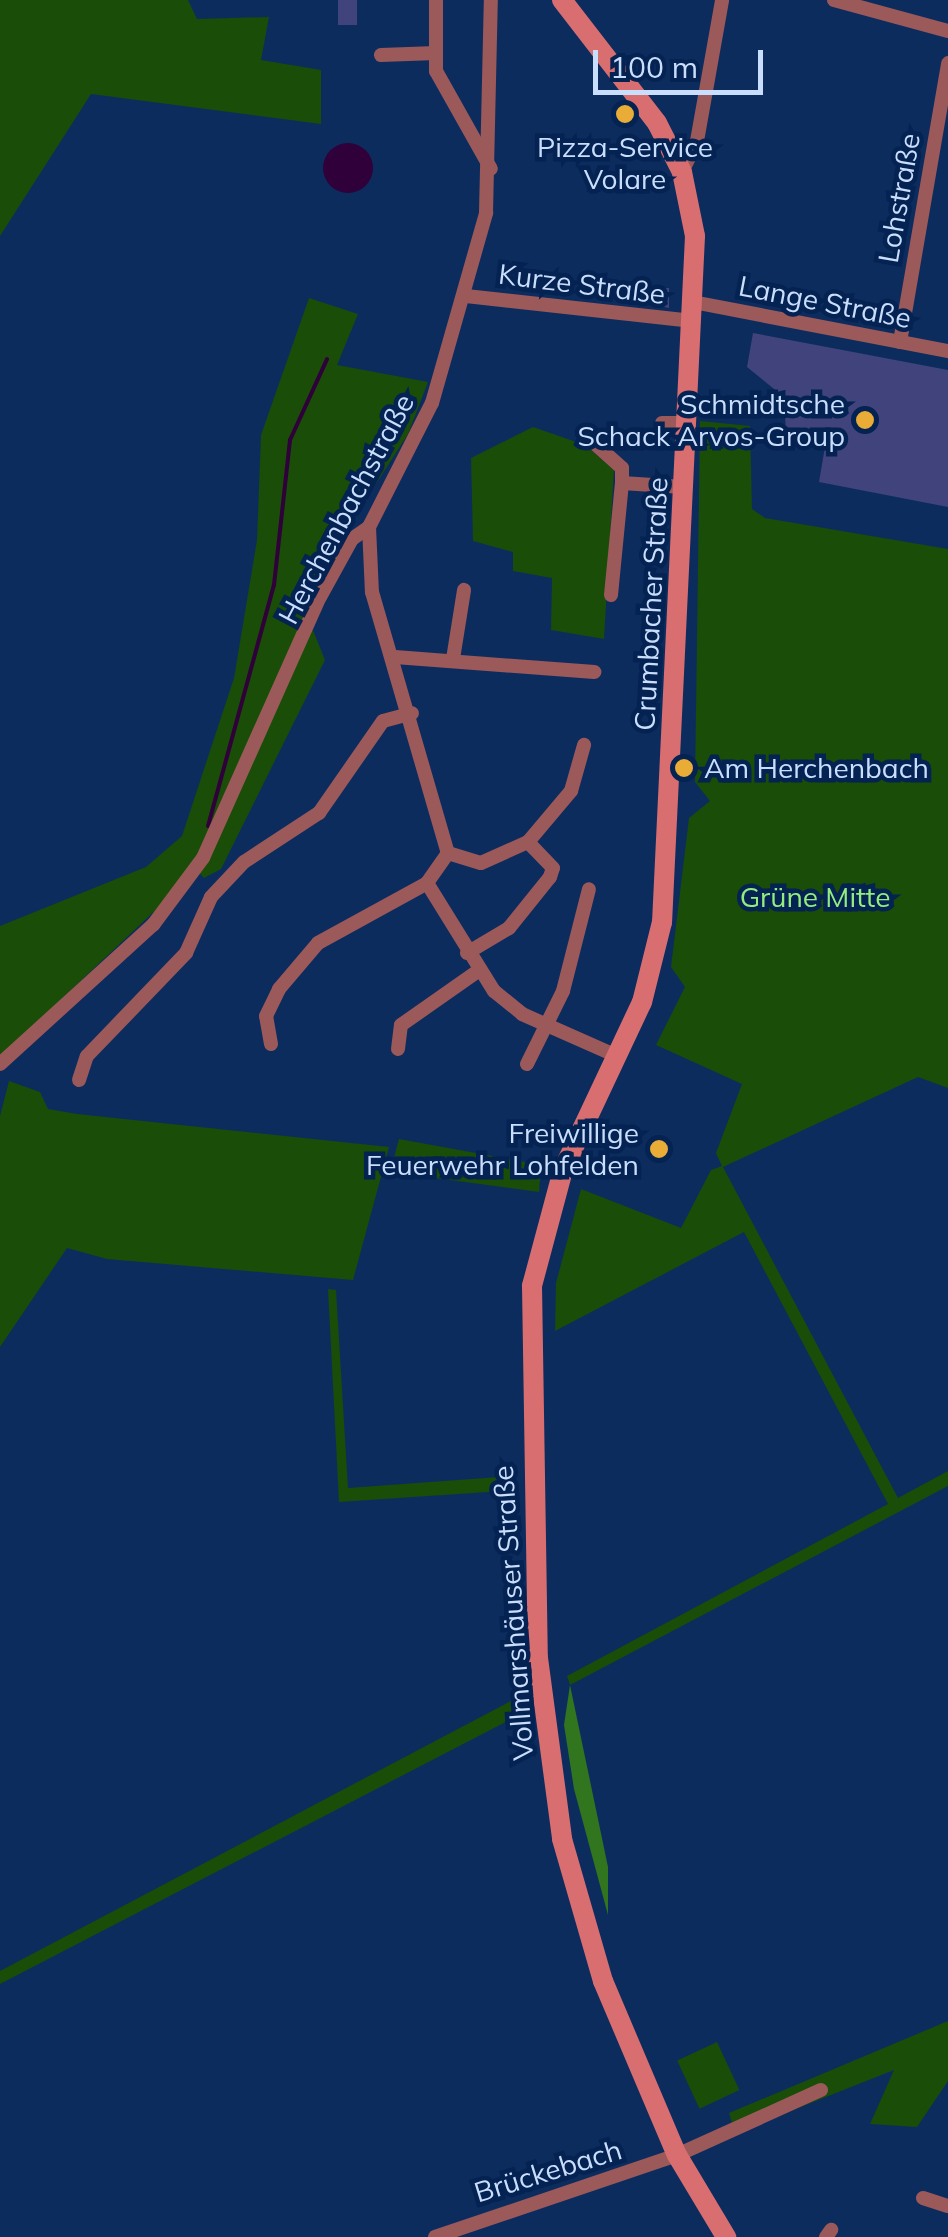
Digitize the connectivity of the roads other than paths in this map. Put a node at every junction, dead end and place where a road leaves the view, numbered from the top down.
1 (436, 0) edge
2 (491, 0) edge
3 (562, 0) edge
4 (722, 0) edge
5 (834, 0) edge
6 (948, 31) edge
7 (381, 54) dead end
8 (436, 54) junction
9 (948, 63) edge
10 (492, 169) junction
11 (682, 172) junction
12 (466, 296) junction
13 (693, 312) junction
14 (900, 342) junction
15 (948, 350) edge
16 (662, 423) dead end
17 (687, 423) junction
18 (584, 434) dead end
19 (622, 483) junction
20 (683, 487) junction
21 (368, 527) junction
22 (464, 590) dead end
23 (611, 595) dead end
24 (396, 657) junction
25 (453, 658) junction
26 (594, 672) dead end
27 (412, 713) junction
28 (584, 745) dead end
29 (528, 842) junction
30 (448, 853) junction
31 (427, 883) junction
32 (589, 889) dead end
33 (467, 953) junction
34 (478, 971) junction
35 (547, 1026) junction
36 (272, 1044) dead end
37 (398, 1048) dead end
38 (618, 1056) junction
39 (1, 1064) edge
40 (526, 1064) dead end
41 (79, 1080) dead end
42 (563, 1170) joint
43 (821, 2090) dead end
44 (677, 2155) junction
45 (923, 2198) dead end
46 (948, 2206) edge
47 (435, 2237) edge
48 (726, 2237) edge

1 - 8 street
2 - 10 street, Herchenbachstraße
3 - 11 main road, Crumbacher Straße
4 - 11 street
5 - 6 street
7 - 8 street
8 - 10 street
9 - 14 street, Lohstraße
10 - 12 street, Herchenbachstraße
11 - 13 main road, Crumbacher Straße
12 - 13 street, Kurze Straße
12 - 21 street, Herchenbachstraße
13 - 14 street, Lange Straße
13 - 17 main road, Crumbacher Straße
14 - 15 street, Lange Straße
16 - 17 street
17 - 20 main road, Crumbacher Straße
18 - 19 street
19 - 20 street
19 - 23 street
20 - 38 main road, Crumbacher Straße
21 - 24 street
21 - 39 street, Herchenbachstraße
22 - 25 street
24 - 25 street
24 - 27 street
25 - 26 street
27 - 30 street
27 - 41 street
28 - 29 street
29 - 30 street
29 - 33 street
30 - 31 street
31 - 33 street
31 - 36 street
32 - 35 street
33 - 34 street
34 - 35 street
34 - 37 street
35 - 38 street
35 - 40 street
38 - 42 main road, Crumbacher Straße
42 - 44 main road, Vollmarshäuser Straße
43 - 44 street
44 - 47 street, Brückebach
44 - 48 main road, Vollmarshäuser Straße
45 - 46 street

